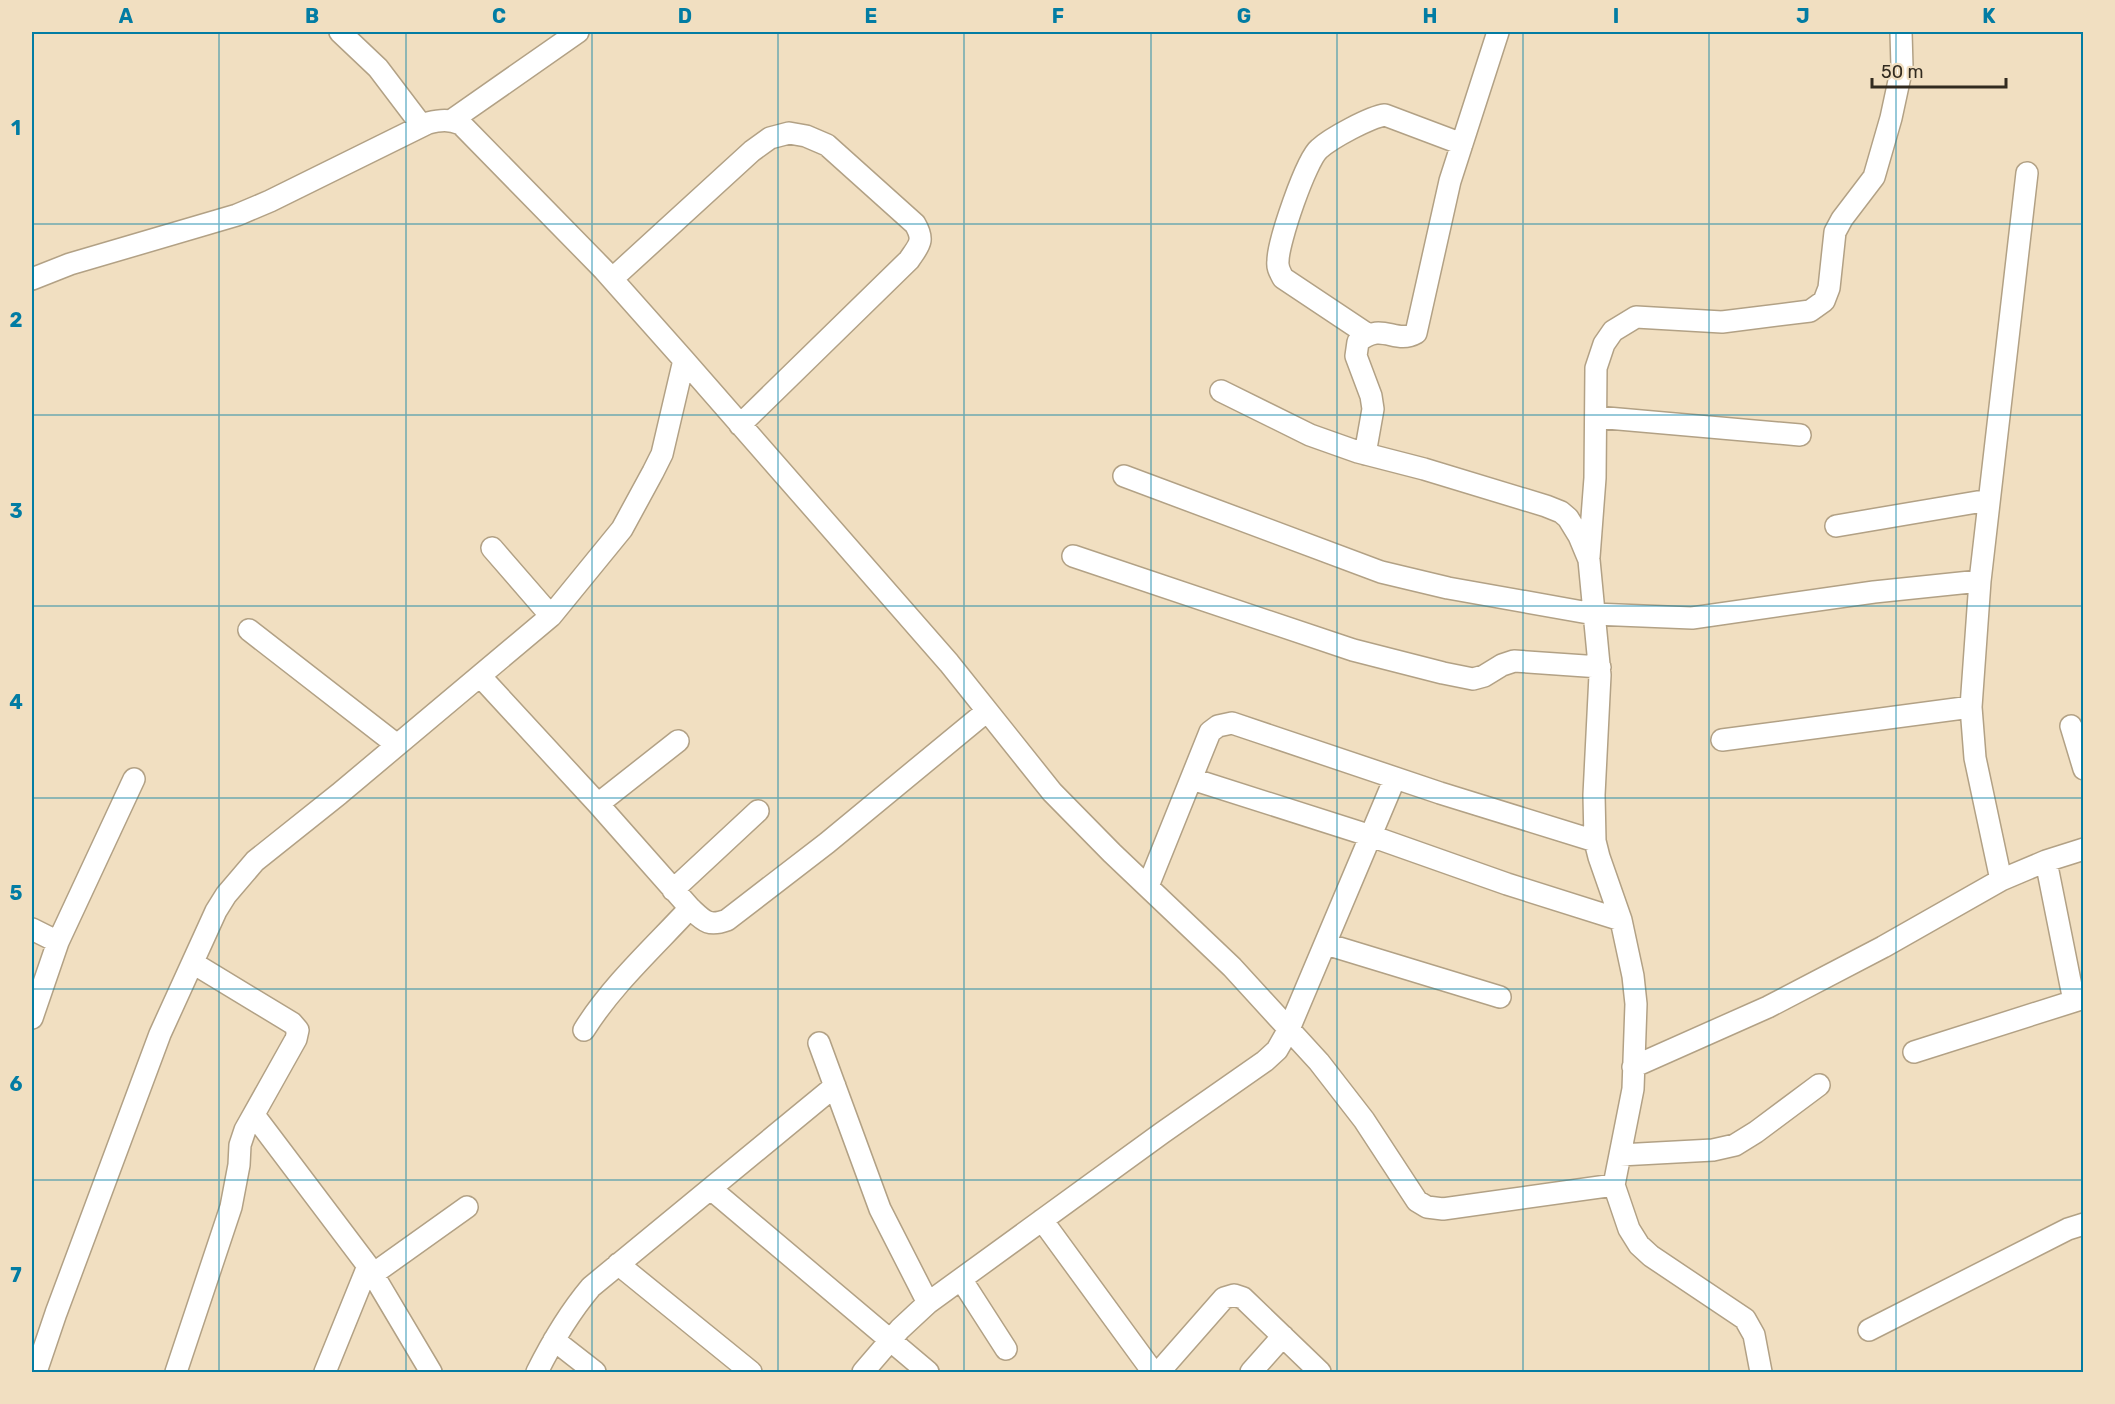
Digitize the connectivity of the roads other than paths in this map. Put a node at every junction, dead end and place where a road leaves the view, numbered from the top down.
1 (340, 32) edge
2 (578, 32) edge
3 (1498, 32) edge
4 (1901, 32) edge
5 (452, 120) junction
6 (422, 126) junction
7 (1462, 144) junction
8 (2027, 173) dead end
9 (32, 279) edge
10 (612, 279) junction
11 (1367, 334) junction
12 (684, 360) junction
13 (1221, 391) dead end
14 (1596, 417) junction
15 (740, 425) junction
16 (1800, 435) dead end
17 (1365, 454) junction
18 (1124, 476) dead end
19 (1989, 500) junction
20 (1836, 526) dead end
21 (492, 548) dead end
22 (1073, 556) dead end
23 (1589, 560) junction
24 (1980, 581) junction
25 (1594, 614) junction
26 (551, 616) junction
27 (249, 630) dead end
28 (1600, 667) junction
29 (480, 675) junction
30 (1971, 707) junction
31 (987, 711) junction
32 (2071, 726) dead end
33 (1722, 740) dead end
34 (678, 741) dead end
35 (397, 745) junction
36 (2082, 757) edge
37 (1192, 778) junction
38 (1395, 778) junction
39 (134, 779) dead end
40 (598, 804) junction
41 (758, 812) dead end
42 (1371, 836) junction
43 (1595, 842) junction
44 (2084, 849) edge
45 (2046, 861) junction
46 (2001, 880) junction
47 (1148, 886) junction
48 (673, 890) junction
49 (690, 908) junction
50 (1621, 920) junction
51 (32, 929) edge
52 (58, 942) junction
53 (1326, 944) junction
54 (193, 963) junction
55 (1500, 997) dead end
56 (2079, 999) edge
57 (32, 1018) edge
58 (1289, 1029) junction
59 (584, 1030) dead end
60 (819, 1043) dead end
61 (1914, 1052) dead end
62 (1633, 1067) junction
63 (1819, 1085) dead end
64 (835, 1086) junction
65 (254, 1115) junction
66 (1620, 1155) junction
67 (1614, 1185) junction
68 (711, 1189) junction
69 (467, 1207) dead end
70 (1042, 1220) junction
71 (2084, 1224) edge
72 (618, 1264) junction
73 (371, 1270) junction
74 (961, 1279) junction
75 (927, 1303) junction
76 (1869, 1330) dead end
77 (1283, 1336) junction
78 (554, 1340) junction
79 (890, 1342) junction
80 (1006, 1349) dead end
81 (36, 1372) edge
82 (176, 1372) edge
83 (325, 1372) edge
84 (431, 1372) edge
85 (537, 1372) edge
86 (595, 1372) edge
87 (751, 1372) edge
88 (863, 1372) edge
89 (928, 1372) edge
90 (1153, 1372) edge
91 (1159, 1372) edge
92 (1251, 1372) edge
93 (1320, 1372) edge
94 (1761, 1372) edge

1 - 6 street
2 - 5 street
3 - 7 street
4 - 14 street
5 - 6 street
5 - 10 street
6 - 9 street
7 - 11 street
7 - 11 street
8 - 19 street
10 - 12 street
10 - 15 street
11 - 17 street
12 - 15 street
12 - 26 street
13 - 17 street
14 - 16 street
14 - 23 street
15 - 31 street
17 - 23 street
18 - 25 street
19 - 20 street
19 - 24 street
21 - 26 street
22 - 28 street
23 - 25 street
24 - 25 street
24 - 30 street
25 - 28 street
26 - 29 street
27 - 35 street
28 - 43 street
29 - 35 street
29 - 40 street
30 - 33 street
30 - 46 street
31 - 47 street
31 - 49 street
32 - 36 street
34 - 40 street
35 - 54 street
37 - 38 street
37 - 42 street
37 - 47 street
38 - 42 street
38 - 43 street
39 - 52 street
40 - 48 street
41 - 48 street
42 - 50 street
42 - 53 street
43 - 50 street
44 - 45 street
45 - 46 street
45 - 56 street
46 - 62 street
47 - 58 street
48 - 49 street
49 - 59 street
50 - 62 street
51 - 52 street
52 - 57 street
53 - 55 street
53 - 58 street
54 - 65 street
54 - 81 street
56 - 61 street
58 - 67 street
58 - 70 street
60 - 64 street
62 - 66 street
63 - 66 street
64 - 68 street
64 - 75 street
65 - 73 street
65 - 82 street
66 - 67 street
67 - 94 street
68 - 72 street
68 - 79 street
69 - 73 street
70 - 74 street
70 - 90 street
71 - 76 street
72 - 78 street
72 - 87 street
73 - 83 street
73 - 84 street
74 - 75 street
74 - 80 street
75 - 79 street
77 - 91 street
77 - 92 street
77 - 93 street
78 - 85 street
78 - 86 street
79 - 88 street
79 - 89 street

